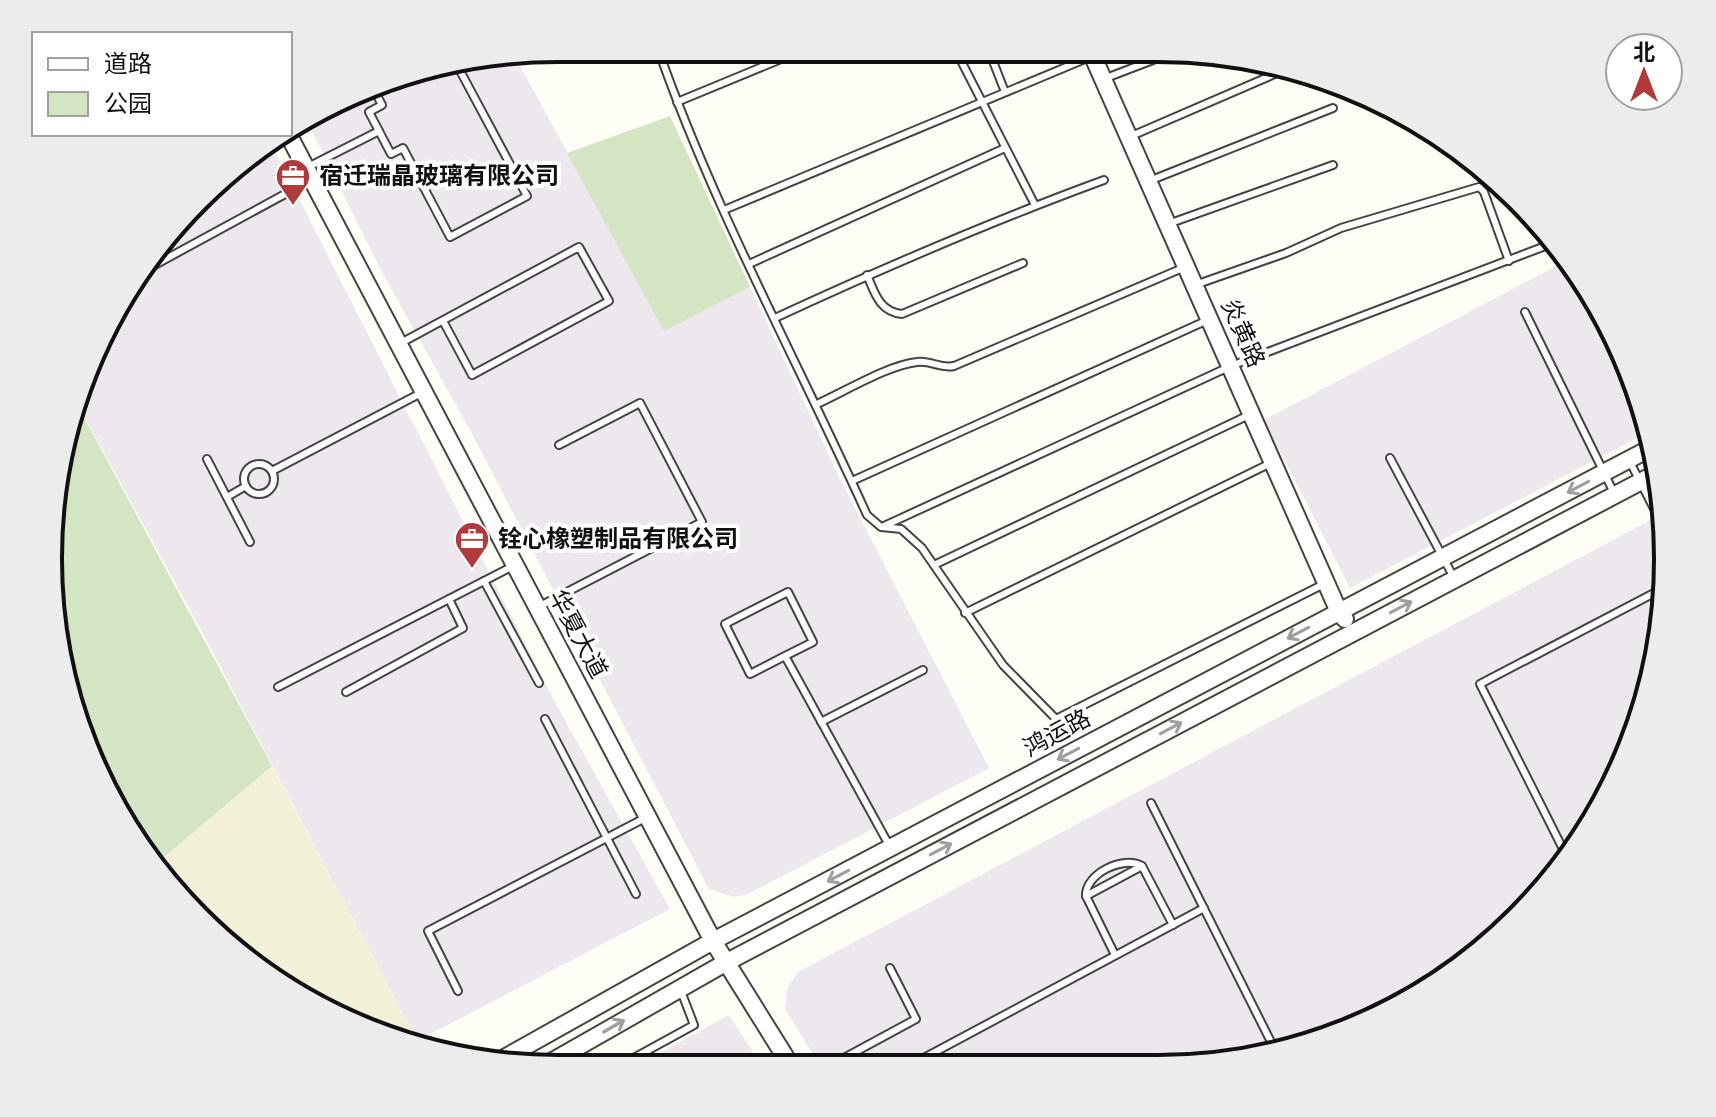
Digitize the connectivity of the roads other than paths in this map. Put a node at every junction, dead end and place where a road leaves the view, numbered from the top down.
1 (663, 62) edge
2 (774, 62) edge
3 (961, 62) edge
4 (993, 62) edge
5 (1074, 62) edge
6 (1096, 62) edge
7 (1148, 62) edge
8 (461, 72) edge
9 (1271, 76) edge
10 (1103, 79) junction
11 (1005, 92) junction
12 (377, 96) edge
13 (677, 102) junction
14 (981, 102) junction
15 (1333, 108) dead end
16 (379, 131) junction
17 (1129, 137) junction
18 (291, 141) edge
19 (1005, 148) junction
20 (1333, 165) dead end
21 (309, 174) junction
22 (1104, 180) dead end
23 (1149, 181) junction
24 (1035, 205) junction
25 (724, 210) junction
26 (1168, 224) junction
27 (1544, 247) edge
28 (162, 260) edge
29 (1509, 261) junction
30 (1023, 263) dead end
31 (749, 264) junction
32 (1178, 270) dead end
33 (867, 275) junction
34 (1195, 285) junction
35 (1525, 312) dead end
36 (775, 318) junction
37 (1210, 319) junction
38 (443, 321) junction
39 (399, 344) junction
40 (1231, 366) junction
41 (424, 391) junction
42 (817, 404) junction
43 (1252, 413) junction
44 (559, 445) dead end
45 (1642, 453) edge
46 (1390, 458) dead end
47 (207, 459) dead end
48 (1629, 460) junction
49 (1273, 462) junction
50 (272, 471) junction
51 (1604, 473) junction
52 (1647, 478) edge
53 (852, 481) junction
54 (246, 486) junction
55 (1616, 495) junction
56 (227, 497) junction
57 (881, 527) junction
58 (250, 542) dead end
59 (1443, 557) junction
60 (515, 565) junction
61 (934, 565) junction
62 (1455, 579) junction
63 (484, 581) junction
64 (1326, 583) junction
65 (1653, 594) edge
66 (449, 599) junction
67 (537, 608) junction
68 (1339, 612) junction
69 (965, 613) junction
70 (1354, 632) junction
71 (785, 656) junction
72 (923, 670) dead end
73 (539, 683) dead end
74 (278, 687) dead end
75 (346, 692) dead end
76 (545, 719) dead end
77 (821, 722) junction
78 (1151, 803) dead end
79 (647, 817) junction
80 (607, 838) junction
81 (1562, 846) edge
82 (890, 848) junction
83 (1142, 866) junction
84 (636, 894) dead end
85 (1086, 896) junction
86 (1204, 908) junction
87 (1173, 925) junction
88 (713, 941) junction
89 (1115, 955) junction
90 (725, 963) junction
91 (890, 968) dead end
92 (680, 989) junction
93 (458, 991) dead end
94 (1271, 1041) edge
95 (514, 1053) edge
96 (564, 1055) edge
97 (639, 1055) edge
98 (784, 1055) edge
99 (850, 1055) edge
100 (929, 1055) edge

1 - 13 lane
2 - 13 lane
3 - 14 lane
4 - 11 lane
5 - 11 lane
6 - 10 street, 炎黄路
7 - 10 lane
8 - 16 lane
9 - 17 lane
10 - 17 street, 炎黄路
11 - 14 lane
12 - 16 lane
13 - 25 lane
14 - 19 lane
14 - 25 lane
15 - 23 lane
16 - 21 lane
17 - 23 street, 炎黄路
18 - 21 street, 华夏大道
19 - 24 lane
19 - 31 lane
20 - 26 lane
21 - 28 lane
21 - 39 street, 华夏大道
22 - 24 lane
23 - 26 street, 炎黄路
24 - 33 lane
25 - 31 lane
26 - 34 street, 炎黄路
27 - 29 lane
29 - 34 lane
29 - 40 lane
30 - 33 lane
31 - 36 lane
32 - 42 lane
33 - 36 lane
34 - 37 street, 炎黄路
35 - 51 lane
36 - 42 lane
37 - 40 street, 炎黄路
37 - 53 lane
38 - 38 lane
38 - 39 lane
39 - 41 street, 华夏大道
40 - 43 street, 炎黄路
40 - 57 lane
41 - 50 lane
41 - 60 street, 华夏大道
42 - 53 lane
43 - 49 street, 炎黄路
43 - 61 lane
44 - 67 lane
45 - 48 street, 鸿运路
46 - 59 lane
47 - 56 lane
48 - 51 street, 鸿运路
48 - 52 lane
49 - 64 street, 炎黄路
49 - 69 lane
50 - 54 lane
50 - 54 lane
51 - 55 lane
51 -> 59 street, 鸿运路
52 - 55 street, 鸿运路
53 - 57 lane
54 - 56 lane
55 - 62 street, 鸿运路
56 - 58 lane
57 - 61 lane
59 - 62 lane
59 - 68 street, 鸿运路
60 - 63 lane
60 - 67 street, 华夏大道
61 - 69 lane
70 -> 62 street, 鸿运路
63 - 66 lane
63 - 73 lane
64 - 68 street, 炎黄路
64 - 69 lane
65 - 81 lane
66 - 74 lane
66 - 75 lane
67 - 79 street, 华夏大道
68 - 70 street, 炎黄路
68 -> 82 street, 鸿运路
90 -> 70 street, 鸿运路
71 - 71 lane
71 - 77 lane
72 - 77 lane
76 - 80 lane
77 - 82 lane
78 - 86 lane
79 - 80 lane
79 - 88 street, 华夏大道
80 - 84 lane
80 - 93 lane
82 -> 88 street, 鸿运路
83 - 85 lane
83 - 85 lane
83 - 87 lane
85 - 89 lane
86 - 87 lane
86 - 94 lane
87 - 89 lane
88 - 90 street, 华夏大道
88 - 95 street, 鸿运路
89 - 100 lane
90 - 92 street, 鸿运路
90 - 98 street, 华夏大道
91 - 99 lane
96 -> 92 street, 鸿运路
92 - 97 lane

